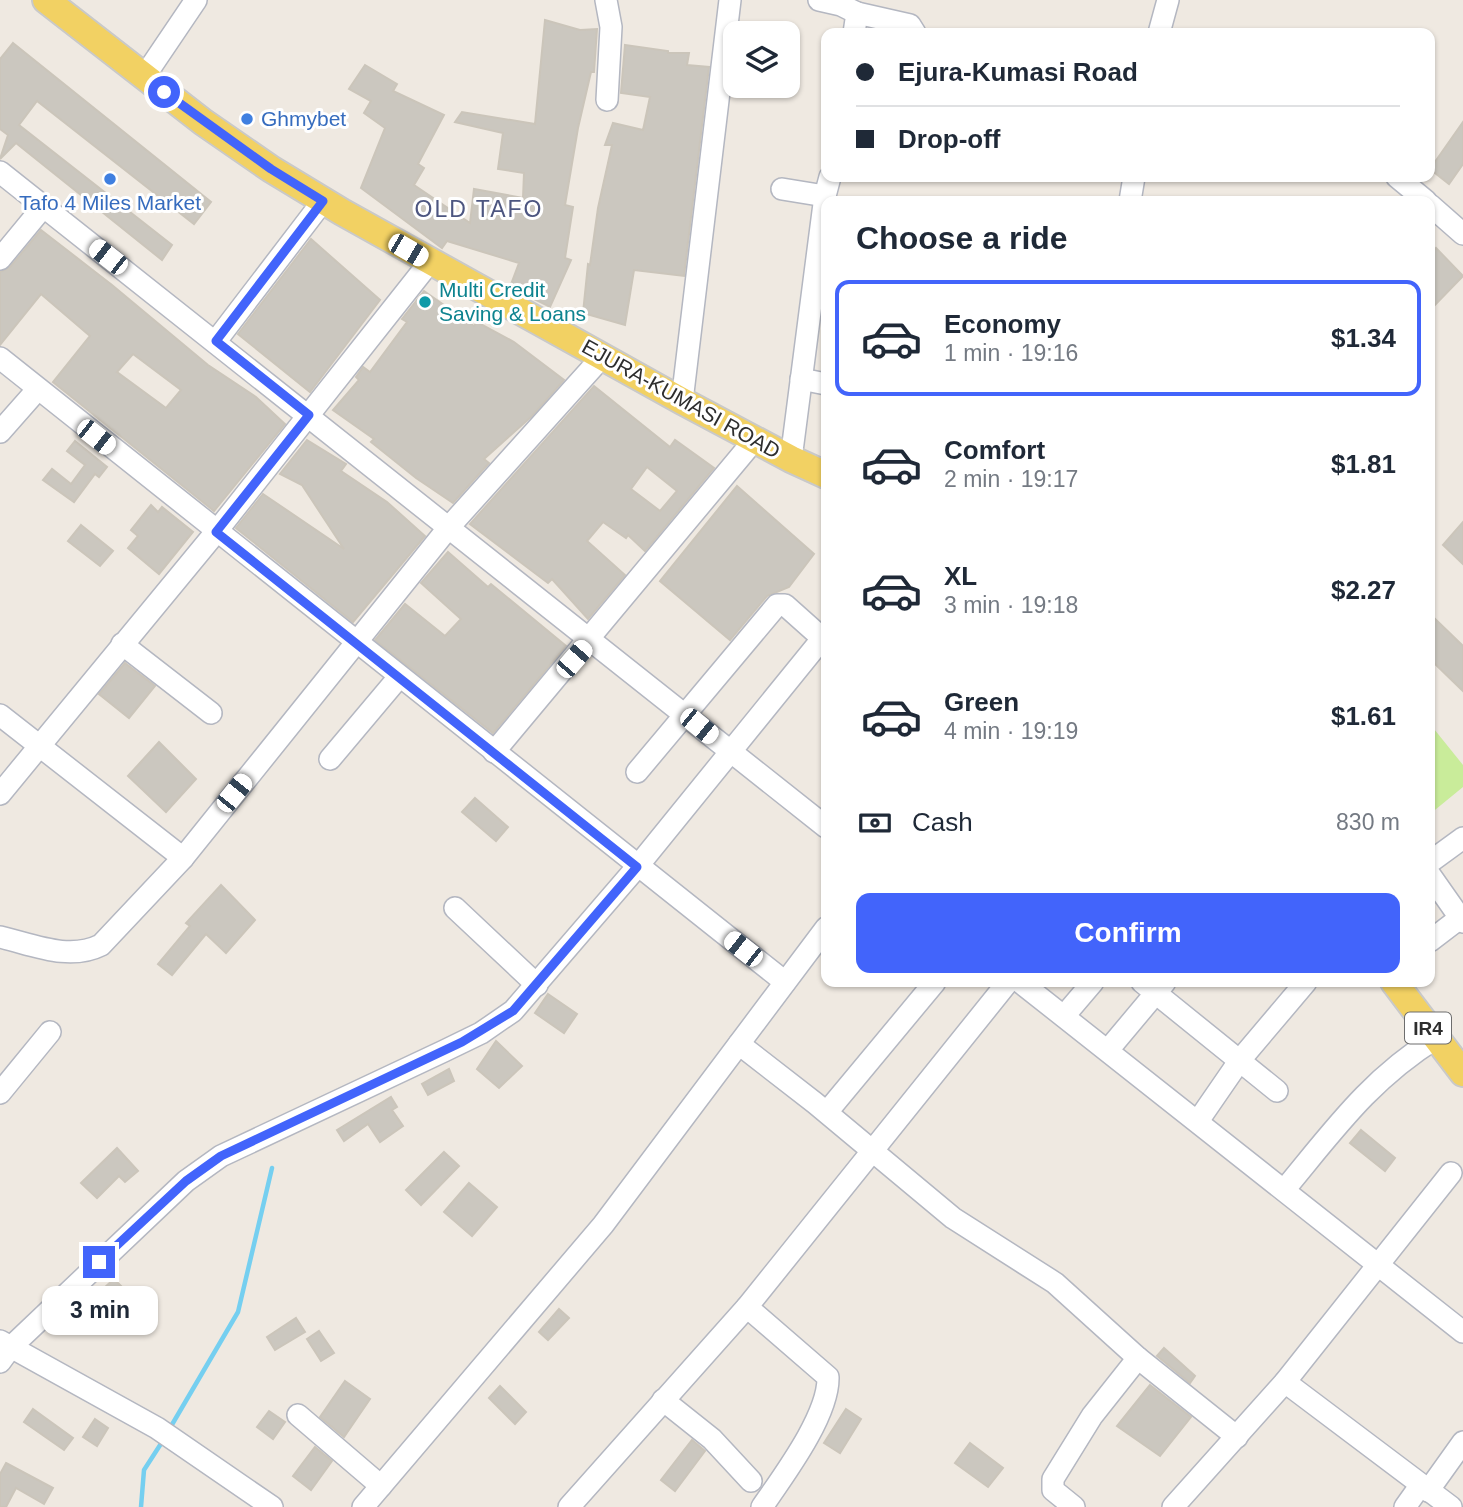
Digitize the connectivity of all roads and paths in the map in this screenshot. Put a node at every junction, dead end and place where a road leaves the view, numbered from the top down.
1 (46, 0) edge
2 (196, 0) edge
3 (606, 0) edge
4 (730, 0) edge
5 (819, 0) edge
6 (1168, 0) edge
7 (855, 23) edge
8 (912, 28) edge
9 (1161, 28) edge
10 (144, 77) junction
11 (607, 100) dead end
12 (0, 172) edge
13 (1402, 182) edge
14 (827, 186) edge
15 (782, 189) dead end
16 (1420, 196) edge
17 (323, 201) junction
18 (43, 207) junction
19 (1435, 209) edge
20 (821, 231) edge
21 (1463, 234) edge
22 (0, 259) edge
23 (429, 263) junction
24 (216, 341) junction
25 (602, 356) junction
26 (0, 358) edge
27 (801, 379) junction
28 (821, 383) edge
29 (37, 390) junction
30 (681, 401) junction
31 (309, 415) junction
32 (0, 432) edge
33 (756, 438) junction
34 (791, 459) junction
35 (821, 473) edge
36 (449, 527) junction
37 (216, 532) junction
38 (821, 634) edge
39 (590, 640) junction
40 (821, 640) edge
41 (354, 642) junction
42 (122, 644) junction
43 (399, 677) junction
44 (211, 713) dead end
45 (684, 714) junction
46 (0, 715) edge
47 (38, 745) junction
48 (730, 751) junction
49 (494, 752) junction
50 (330, 759) dead end
51 (637, 772) dead end
52 (0, 794) edge
53 (821, 823) edge
54 (1463, 838) edge
55 (183, 858) junction
56 (1435, 858) edge
57 (637, 867) junction
58 (1435, 882) edge
59 (455, 908) dead end
60 (1462, 920) edge
61 (821, 935) edge
62 (0, 937) edge
63 (1435, 938) edge
64 (785, 982) junction
65 (537, 985) junction
66 (931, 987) edge
67 (1004, 987) edge
68 (1026, 987) edge
69 (1089, 987) edge
70 (1154, 987) edge
71 (1156, 987) edge
72 (1302, 987) edge
73 (1398, 987) edge
74 (1064, 1016) junction
75 (50, 1032) dead end
76 (1436, 1038) junction
77 (739, 1044) junction
78 (1108, 1050) junction
79 (1240, 1060) junction
80 (1462, 1070) edge
81 (1277, 1091) dead end
82 (0, 1093) edge
83 (827, 1112) junction
84 (1198, 1121) junction
85 (873, 1152) junction
86 (1451, 1173) dead end
87 (1284, 1190) junction
88 (1379, 1265) junction
89 (747, 1307) junction
90 (1463, 1332) edge
91 (4, 1350) edge
92 (1138, 1358) junction
93 (1285, 1382) junction
94 (663, 1400) junction
95 (298, 1415) dead end
96 (1237, 1437) junction
97 (1463, 1442) edge
98 (751, 1481) dead end
99 (381, 1486) junction
100 (1424, 1488) junction
101 (272, 1507) edge
102 (363, 1507) edge
103 (569, 1507) edge
104 (762, 1507) edge
105 (1074, 1507) edge
106 (1173, 1507) edge
107 (1405, 1507) edge
108 (1451, 1507) edge

1 - 10 main road, EJURA-KUMASI ROAD
2 - 10 street
3 - 11 street
4 - 30 street
5 - 7 street
6 - 9 street
7 - 8 street
10 - 17 main road, EJURA-KUMASI ROAD
12 - 18 street
13 - 16 street
14 - 15 street
17 - 23 main road, EJURA-KUMASI ROAD
17 - 24 street
18 - 22 street
18 - 24 street
19 - 21 street
20 - 27 street
23 - 25 main road, EJURA-KUMASI ROAD
23 - 31 street
24 - 31 street
25 - 30 main road, EJURA-KUMASI ROAD
25 - 36 street
26 - 29 street
27 - 28 street
27 - 34 street
29 - 32 street
29 - 37 street
30 - 33 main road, EJURA-KUMASI ROAD
31 - 36 street
31 - 37 street
33 - 34 main road, EJURA-KUMASI ROAD
33 - 39 street
34 - 35 main road, EJURA-KUMASI ROAD
36 - 39 street
36 - 41 street
37 - 41 street
37 - 42 street
38 - 45 street
39 - 45 street
39 - 49 street
40 - 48 street
41 - 43 street
41 - 55 street
42 - 44 street
42 - 47 street
43 - 49 street
43 - 50 street
45 - 48 street
45 - 51 street
46 - 47 street
47 - 52 street
47 - 55 street
48 - 53 street
48 - 57 street
49 - 57 street
54 - 56 street
55 - 62 street
57 - 64 street
57 - 65 street
58 - 60 street
59 - 65 street
60 - 63 street
61 - 64 street
64 - 77 street
65 - 91 street
66 - 83 street
67 - 85 street
68 - 74 street
69 - 74 street
70 - 78 street
71 - 79 street
72 - 79 street
73 - 76 main road, IR4
74 - 78 street
75 - 82 street
76 - 80 main road, IR4
76 - 87 street
77 - 83 street
77 - 99 street
78 - 84 street
79 - 81 street
79 - 84 street
83 - 85 street
84 - 87 street
85 - 89 street
85 - 92 street
86 - 88 street
87 - 88 street
88 - 90 street
88 - 93 street
89 - 94 street
89 - 104 street
91 - 101 street
92 - 96 street
92 - 105 street
93 - 96 street
93 - 100 street
94 - 98 street
94 - 103 street
95 - 99 street
96 - 106 street
97 - 100 street
99 - 102 street
100 - 107 street
100 - 108 street

